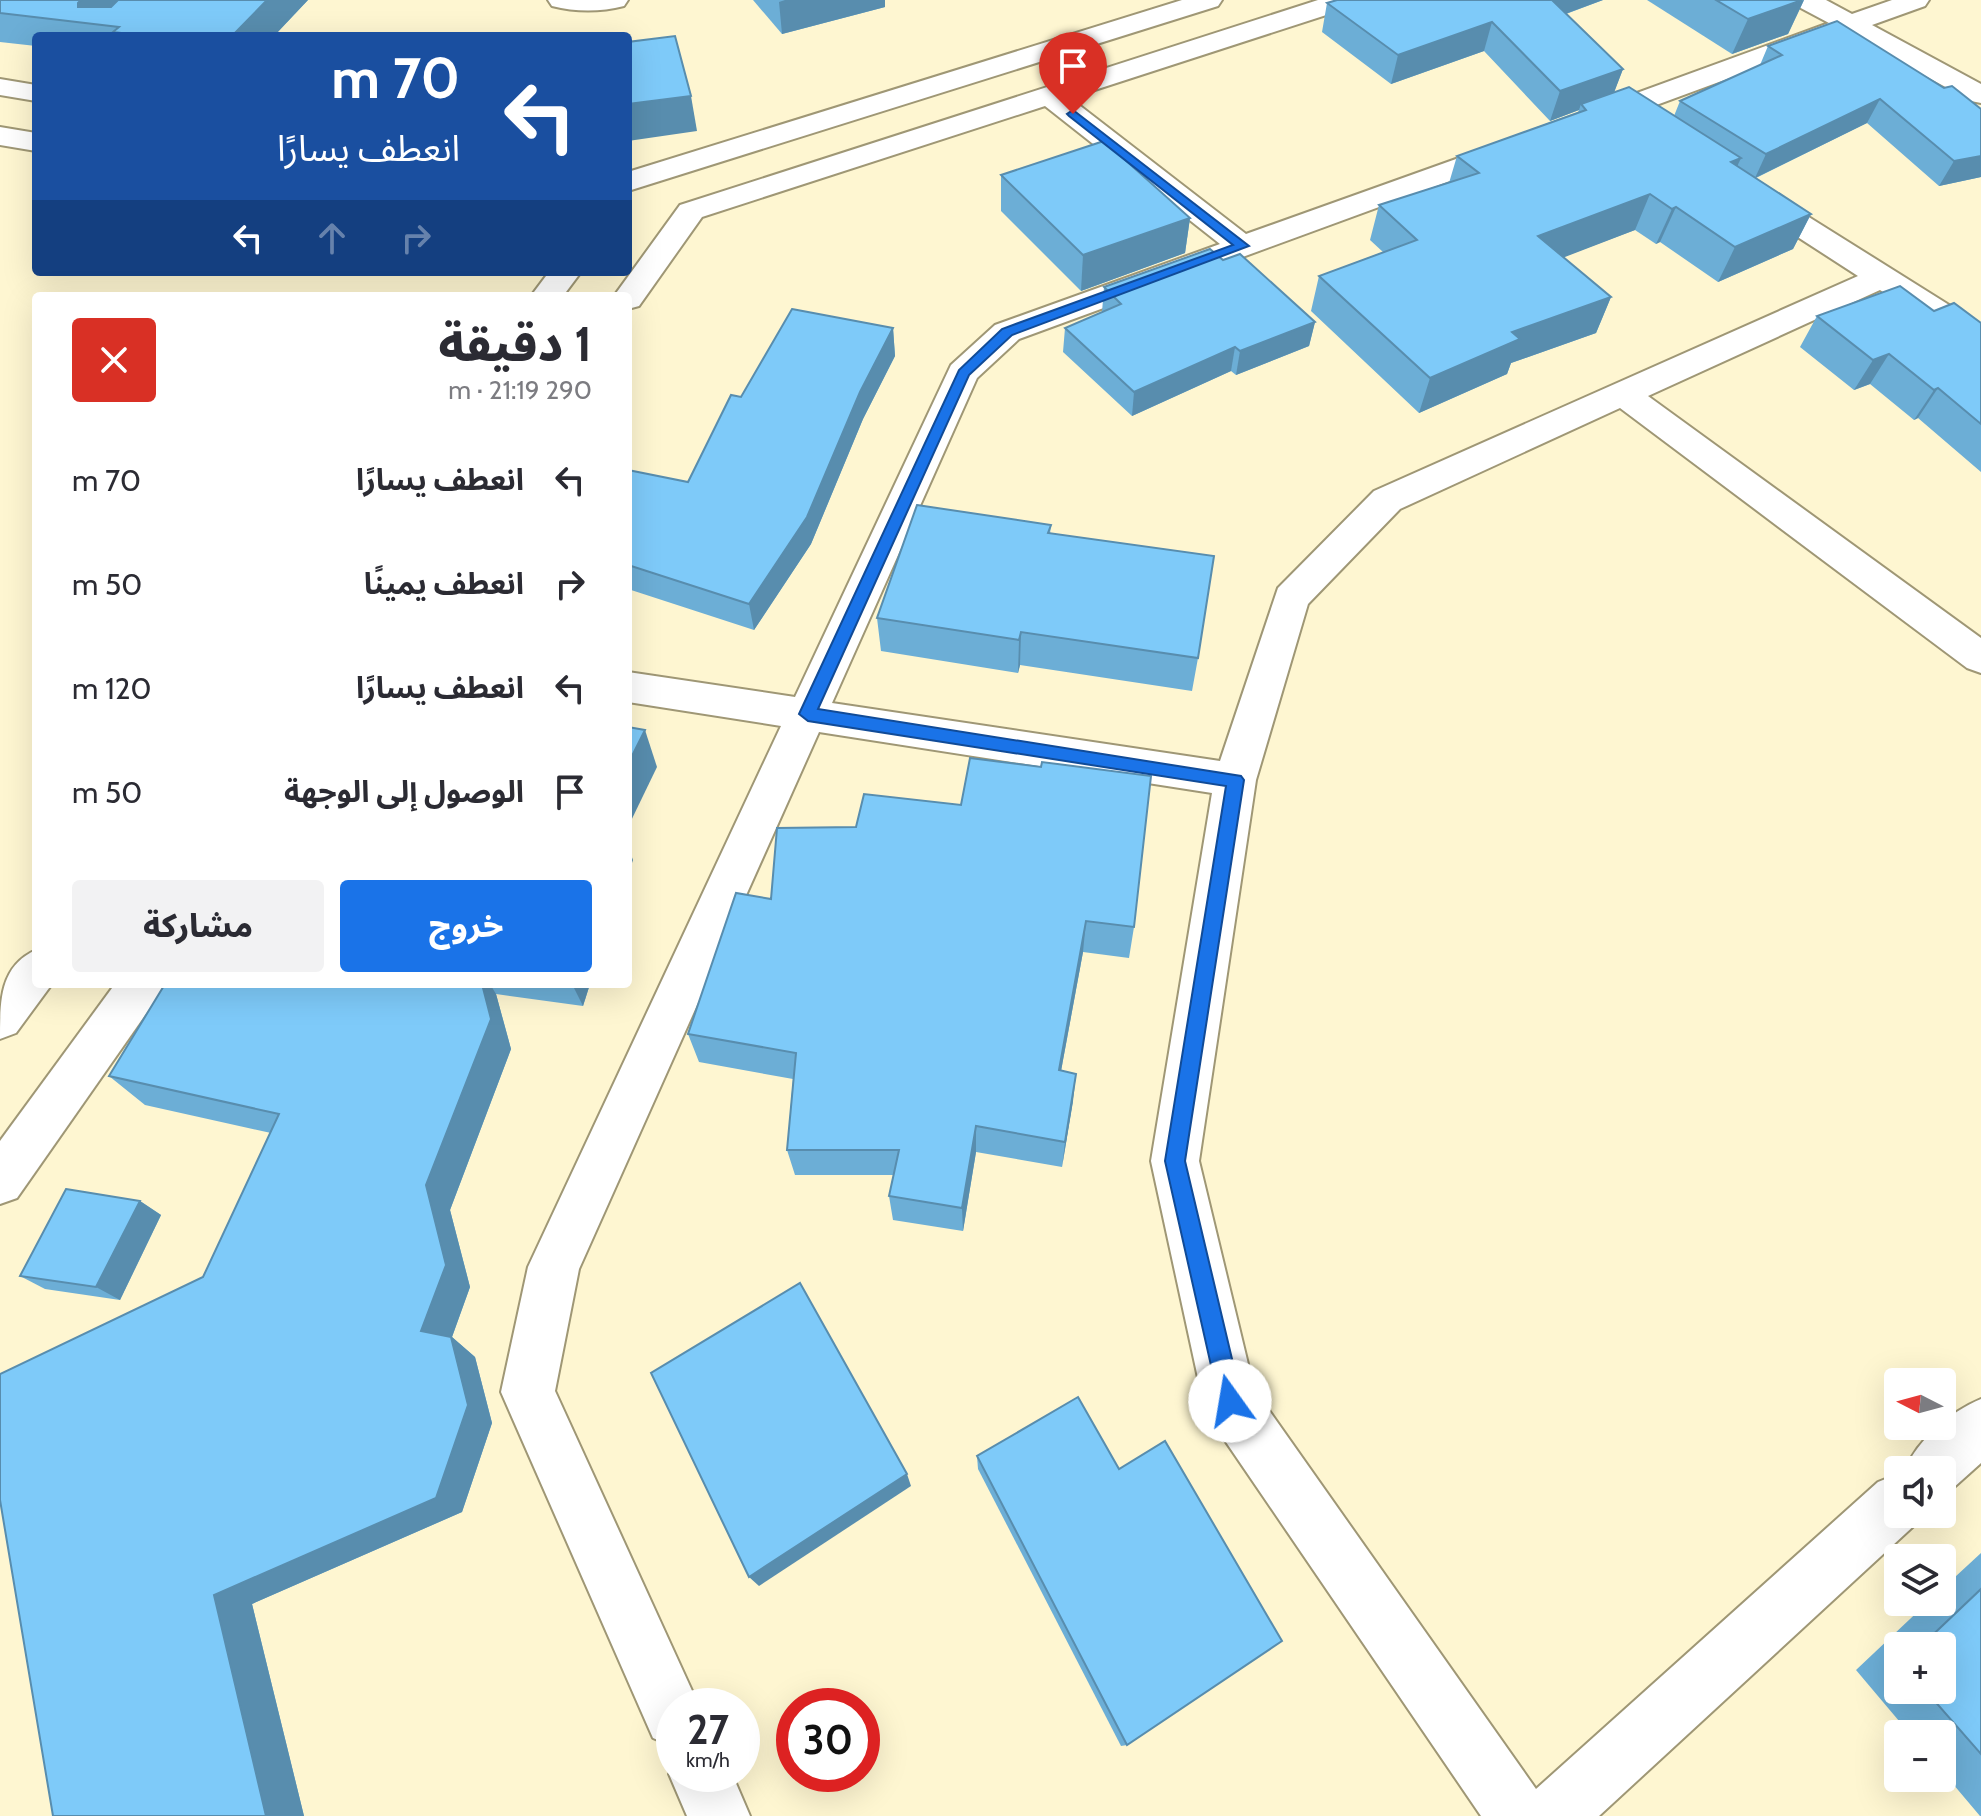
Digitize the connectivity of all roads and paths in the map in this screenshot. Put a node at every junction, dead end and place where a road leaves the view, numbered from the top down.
1 (561, 0) edge
2 (615, 0) edge
3 (1209, 0) edge
4 (1345, 0) edge
5 (1806, 0) edge
6 (1916, 0) edge
7 (1851, 25) junction
8 (0, 87) edge
9 (32, 92) edge
10 (1049, 95) junction
11 (1981, 95) edge
12 (0, 136) edge
13 (32, 141) edge
14 (1724, 177) edge
15 (632, 182) edge
16 (632, 185) edge
17 (691, 211) junction
18 (1242, 246) junction
19 (1882, 277) junction
20 (631, 292) edge
21 (1981, 340) edge
22 (1623, 394) junction
23 (1981, 658) edge
24 (632, 688) edge
25 (808, 714) junction
26 (1235, 780) junction
27 (32, 975) edge
28 (138, 988) edge
29 (0, 1018) edge
30 (0, 1181) edge
31 (1981, 1426) edge
32 (1948, 1456) edge
33 (1884, 1515) edge
34 (661, 1688) edge
35 (708, 1792) edge
36 (719, 1816) edge
37 (1518, 1816) edge
38 (1553, 1816) edge

1 - 2 street
3 - 15 street
4 - 10 street
5 - 7 street
6 - 7 street
7 - 11 street
7 - 18 street
8 - 9 street
10 - 17 street
10 - 18 street
12 - 13 street
14 - 19 street
16 - 17 street
17 - 20 street
18 - 25 street
19 - 21 street
19 - 22 street
22 - 23 street
22 - 26 street
24 - 25 street
25 - 26 street
25 - 34 street
26 - 37 street
27 - 29 street
28 - 30 street
31 - 32 street
33 - 38 street
35 - 36 street

